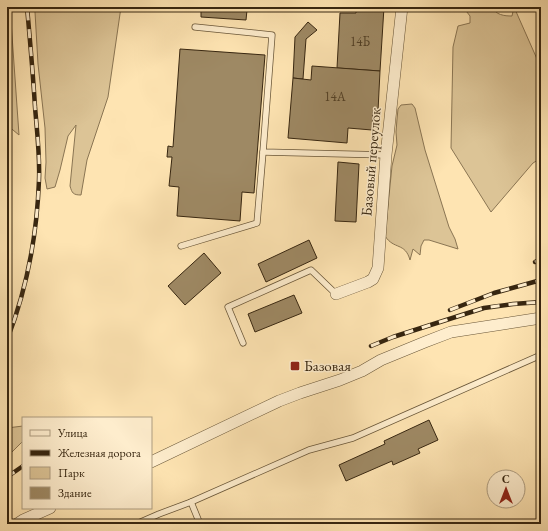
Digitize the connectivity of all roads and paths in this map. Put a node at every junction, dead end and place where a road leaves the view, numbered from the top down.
1 (402, 7) edge
2 (194, 28) dead end
3 (263, 152) junction
4 (386, 155) junction
5 (181, 246) dead end
6 (336, 294) joint
7 (541, 318) edge
8 (243, 343) dead end
9 (541, 355) edge
10 (152, 462) edge
11 (191, 502) junction
12 (48, 509) edge
13 (17, 524) edge
14 (136, 524) edge
15 (200, 524) edge

1 - 4 street, Базовый переулок
2 - 3 lane
3 - 4 lane
3 - 5 lane
4 - 6 street, Базовый переулок
6 - 8 lane
7 - 10 street
9 - 11 lane
11 - 14 lane
11 - 15 lane
12 - 13 street

